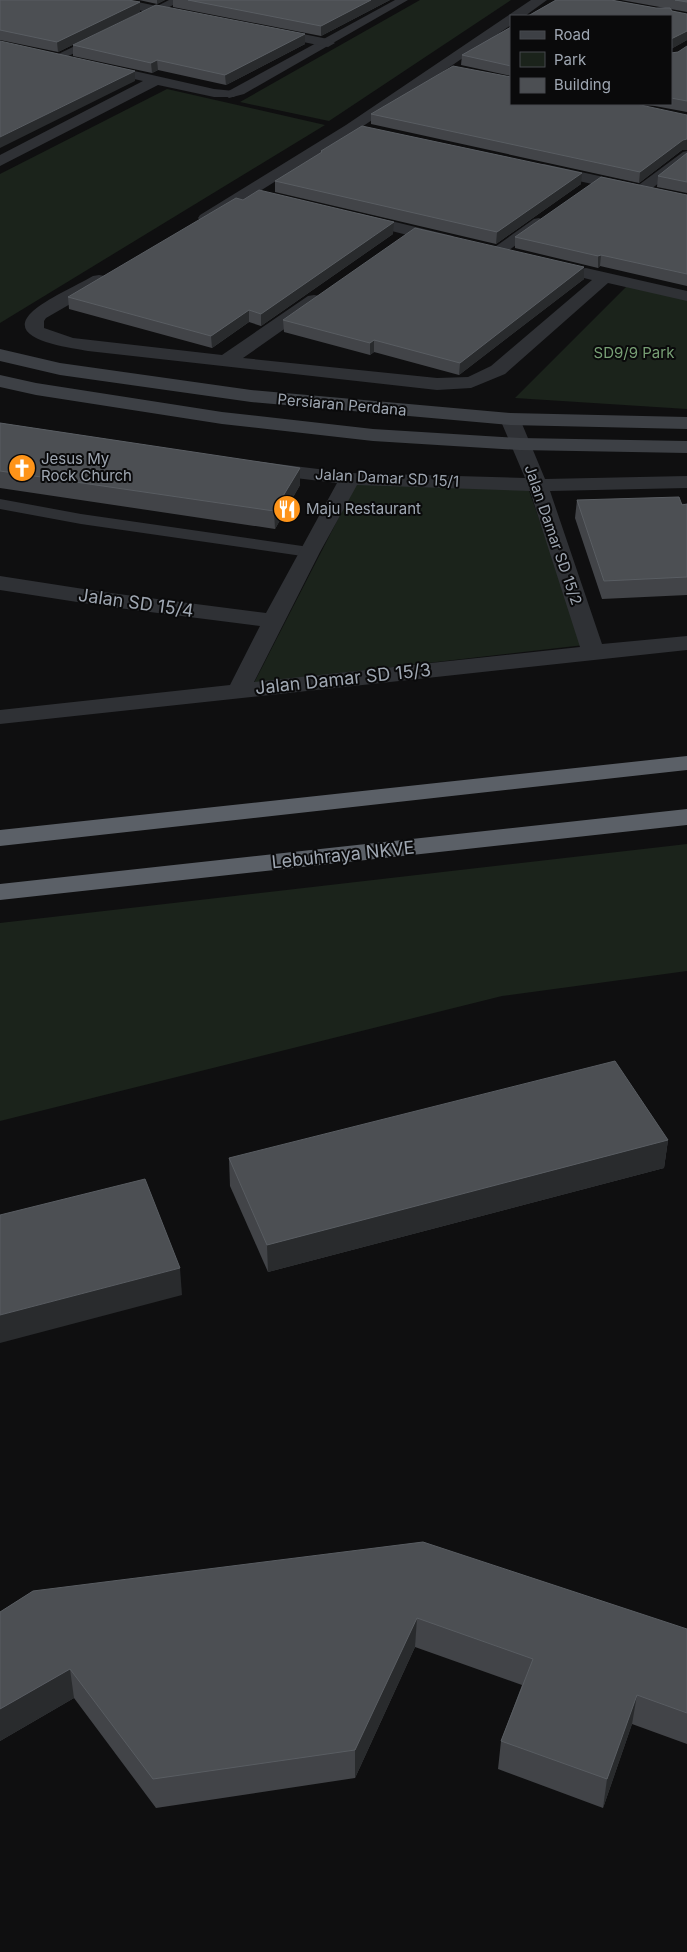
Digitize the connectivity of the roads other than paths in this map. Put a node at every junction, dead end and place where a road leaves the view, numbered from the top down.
1 (109, 0) edge
2 (178, 0) edge
3 (403, 0) edge
4 (540, 0) edge
5 (158, 10) junction
6 (518, 15) edge
7 (196, 18) edge
8 (510, 21) edge
9 (124, 26) edge
10 (252, 28) edge
11 (107, 34) edge
12 (328, 43) junction
13 (51, 57) joint
14 (438, 67) junction
15 (456, 71) edge
16 (156, 80) junction
17 (229, 94) joint
18 (351, 128) junction
19 (370, 132) edge
20 (687, 155) edge
21 (0, 161) edge
22 (531, 167) edge
23 (598, 181) junction
24 (641, 190) junction
25 (582, 192) edge
26 (250, 193) junction
27 (269, 197) edge
28 (687, 200) edge
29 (551, 214) edge
30 (345, 215) edge
31 (191, 227) edge
32 (411, 231) junction
33 (395, 242) edge
34 (459, 243) edge
35 (478, 247) edge
36 (497, 252) junction
37 (517, 256) edge
38 (116, 270) edge
39 (575, 271) edge
40 (604, 278) junction
41 (330, 288) edge
42 (687, 296) edge
43 (0, 356) edge
44 (225, 362) junction
45 (60, 368) junction
46 (0, 381) edge
47 (36, 389) junction
48 (510, 419) junction
49 (687, 423) edge
50 (520, 444) junction
51 (687, 447) edge
52 (242, 465) edge
53 (350, 479) junction
54 (687, 482) edge
55 (538, 485) junction
56 (0, 504) edge
57 (309, 552) junction
58 (0, 582) edge
59 (273, 621) junction
60 (687, 643) edge
61 (593, 652) junction
62 (238, 691) junction
63 (0, 716) edge
64 (687, 763) edge
65 (687, 817) edge
66 (0, 838) edge
67 (0, 892) edge

1 - 5 street
2 - 5 lane
3 - 12 lane
4 - 6 street
5 - 7 street
5 - 9 lane
8 - 14 street
10 - 12 street
11 - 13 lane
12 - 17 lane
13 - 16 street
14 - 15 street
14 - 18 street
16 - 17 street
16 - 21 street
18 - 19 street
18 - 26 street
20 - 24 lane
22 - 23 street
23 - 24 street
23 - 25 lane
24 - 28 street
26 - 27 street
26 - 31 street
29 - 36 lane
30 - 32 street
32 - 33 street
32 - 34 street
35 - 36 street
36 - 37 street
38 - 44 street
39 - 40 street
40 - 42 street
40 - 44 street
41 - 44 street
43 - 45 main road, Persiaran Perdana
45 - 47 main road
45 - 48 main road, Persiaran Perdana
46 - 47 main road, Persiaran Perdana
47 - 50 main road, Persiaran Perdana
48 - 49 main road, Persiaran Perdana
48 - 50 street, Jalan Damar SD 15/2
50 - 51 main road, Persiaran Perdana
50 - 55 street, Jalan Damar SD 15/2
52 - 53 street, Jalan Damar SD 15/1
53 - 55 street, Jalan Damar SD 15/1
53 - 57 street
54 - 55 street, Jalan Damar SD 15/1
55 - 61 street, Jalan Damar SD 15/2
56 - 57 lane
57 - 59 street
58 - 59 street, Jalan SD 15/4
59 - 62 street
60 - 61 street, Jalan Damar SD 15/3
61 - 62 street, Jalan Damar SD 15/3
62 - 63 street, Jalan Damar SD 15/3
64 - 66 highway
65 - 67 highway, Lebuhraya NKVE

